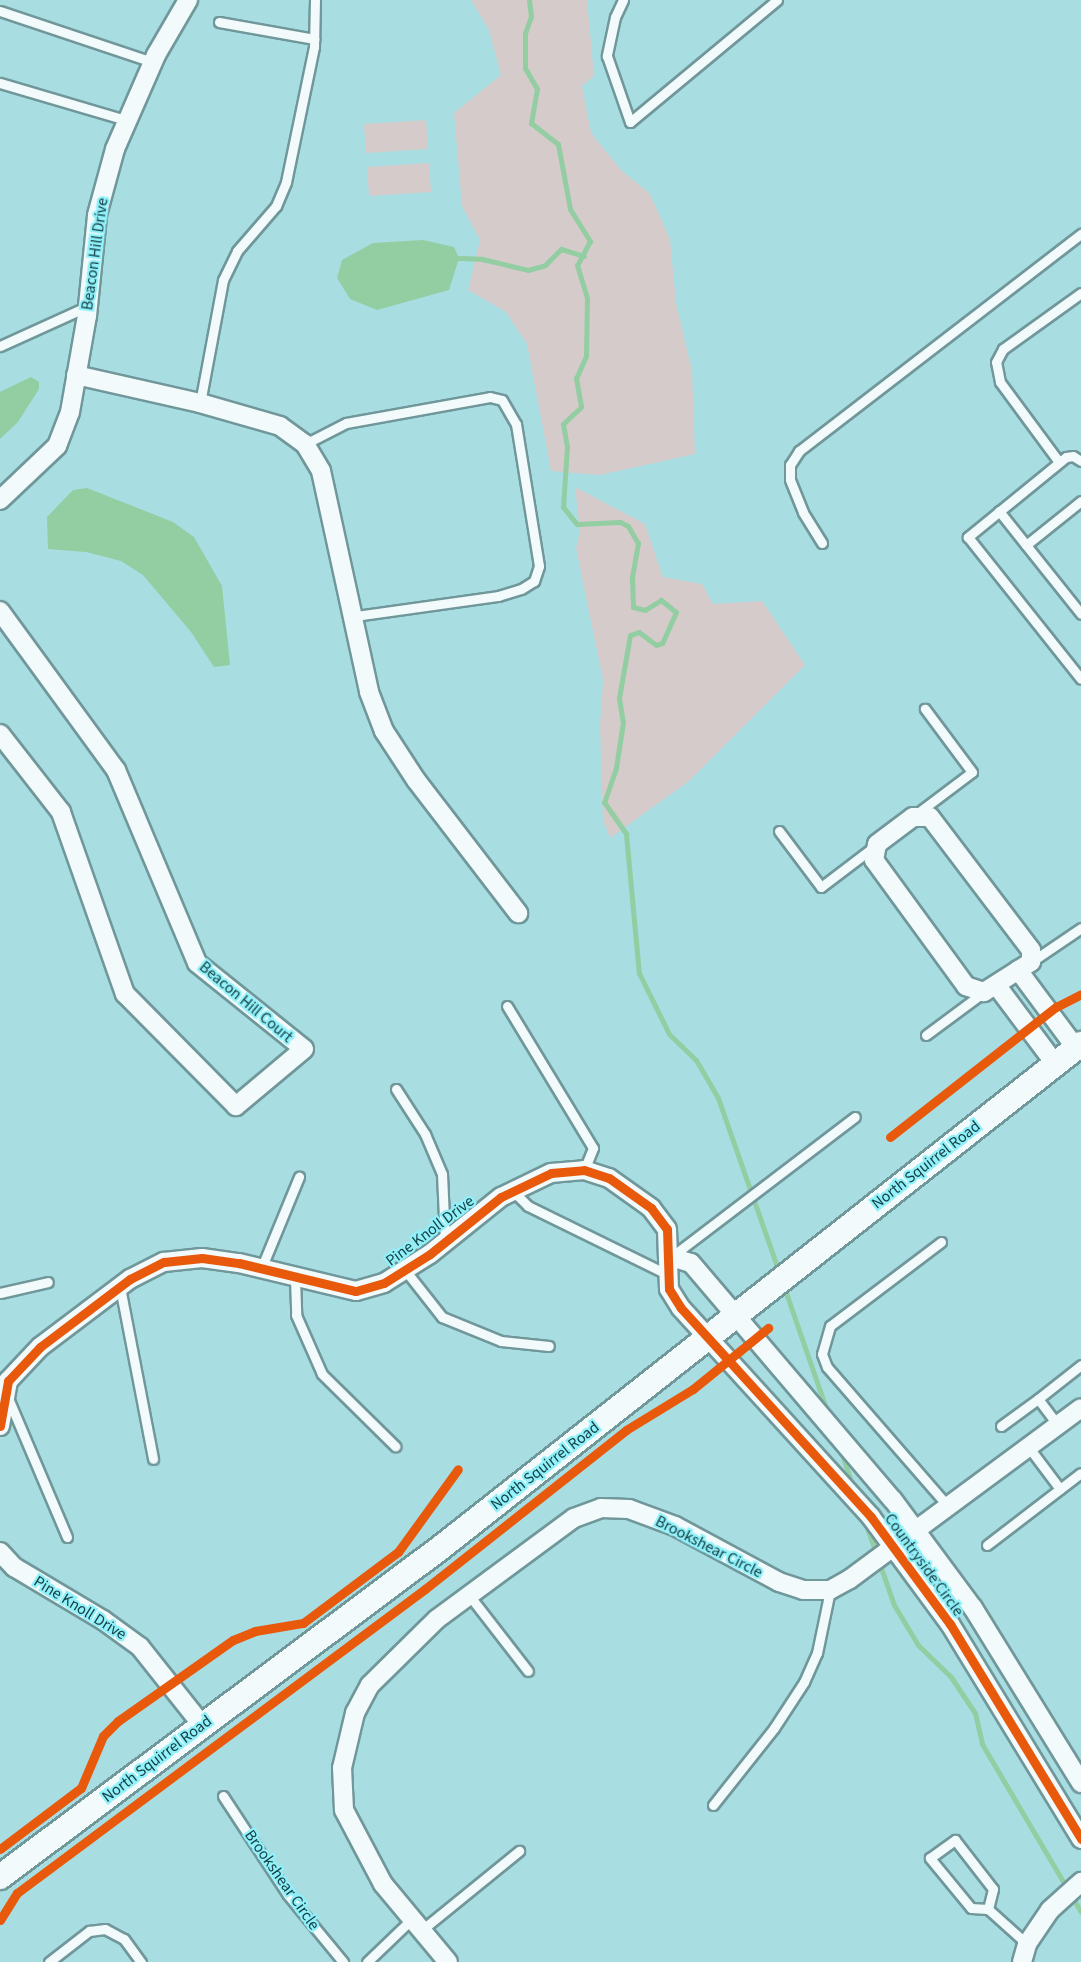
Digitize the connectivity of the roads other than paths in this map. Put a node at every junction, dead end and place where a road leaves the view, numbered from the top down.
1 (315, 0) edge
2 (622, 0) edge
3 (777, 0) edge
4 (185, 1) edge
5 (0, 11) edge
6 (219, 22) dead end
7 (314, 39) junction
8 (152, 62) junction
9 (0, 82) edge
10 (126, 120) junction
11 (1081, 234) edge
12 (1081, 293) edge
13 (88, 306) junction
14 (0, 346) edge
15 (76, 375) junction
16 (200, 403) junction
17 (305, 444) junction
18 (1081, 460) edge
19 (1059, 462) junction
20 (0, 500) edge
21 (1081, 501) edge
22 (999, 511) junction
23 (822, 543) dead end
24 (1026, 545) junction
25 (0, 611) edge
26 (1081, 614) edge
27 (355, 616) junction
28 (1081, 679) edge
29 (925, 710) dead end
30 (0, 734) edge
31 (913, 817) junction
32 (779, 831) dead end
33 (877, 844) junction
34 (518, 913) dead end
35 (1081, 928) edge
36 (1025, 966) junction
37 (991, 989) junction
38 (507, 1006) dead end
39 (926, 1035) dead end
40 (1079, 1046) edge
41 (1056, 1065) junction
42 (396, 1089) dead end
43 (855, 1117) dead end
44 (584, 1170) junction
45 (299, 1177) dead end
46 (513, 1191) junction
47 (445, 1241) junction
48 (940, 1242) dead end
49 (669, 1265) junction
50 (261, 1269) junction
51 (405, 1270) junction
52 (295, 1278) junction
53 (48, 1282) dead end
54 (120, 1287) junction
55 (0, 1293) edge
56 (733, 1315) junction
57 (704, 1338) junction
58 (549, 1346) dead end
59 (1081, 1365) edge
60 (5, 1391) junction
61 (1038, 1398) junction
62 (1081, 1408) edge
63 (1056, 1424) junction
64 (0, 1426) edge
65 (1001, 1426) dead end
66 (395, 1446) dead end
67 (1027, 1446) junction
68 (153, 1459) dead end
69 (1081, 1473) edge
70 (1060, 1489) junction
71 (948, 1506) junction
72 (67, 1537) dead end
73 (904, 1539) junction
74 (987, 1545) dead end
75 (0, 1552) edge
76 (830, 1590) junction
77 (470, 1595) junction
78 (528, 1671) dead end
79 (202, 1725) junction
80 (1081, 1783) edge
81 (223, 1796) dead end
82 (713, 1805) dead end
83 (1081, 1839) edge
84 (519, 1851) dead end
85 (0, 1877) edge
86 (1081, 1882) edge
87 (988, 1909) junction
88 (418, 1923) junction
89 (1027, 1944) junction
90 (49, 1962) edge
91 (141, 1962) edge
92 (343, 1962) edge
93 (367, 1962) edge
94 (448, 1962) edge
95 (1022, 1962) edge

1 - 7 lane
2 - 3 lane
4 - 8 street, Beacon Hill Drive
5 - 8 lane
6 - 7 lane
7 - 16 lane
8 - 10 street, Beacon Hill Drive
9 - 10 lane
10 - 13 street, Beacon Hill Drive
11 - 23 lane
12 - 19 lane
13 - 14 lane
13 - 15 street, Beacon Hill Drive
15 - 16 street
15 - 20 street, Beacon Hill Drive
16 - 17 street
17 - 27 street
17 - 27 lane
18 - 19 lane
19 - 22 lane
21 - 24 lane
22 - 24 lane
22 - 28 lane
24 - 26 lane
25 - 30 street, Beacon Hill Court
27 - 34 street
29 - 31 lane
31 - 33 street
31 - 36 street
32 - 33 lane
33 - 37 street
35 - 36 lane
36 - 37 street
36 - 40 street
37 - 39 lane
37 - 41 street
38 - 44 lane
40 - 41 street, North Squirrel Road
41 - 56 street, North Squirrel Road
42 - 47 lane
43 - 49 lane
44 - 46 street, Pine Knoll Drive
44 - 49 street, Pine Knoll Drive
45 - 50 lane
46 - 47 street, Pine Knoll Drive
46 - 49 lane
47 - 51 street, Pine Knoll Drive
48 - 71 lane
49 - 56 street
49 - 57 street, Pine Knoll Drive
50 - 52 street, Pine Knoll Drive
50 - 54 street, Pine Knoll Drive
51 - 52 street, Pine Knoll Drive
51 - 58 lane
52 - 66 lane
53 - 55 lane
54 - 60 street, Pine Knoll Drive
54 - 68 lane
56 - 57 street, North Squirrel Road
56 - 73 street, Countryside Circle
57 - 73 street, Countryside Circle
57 - 79 street, North Squirrel Road
59 - 61 lane
60 - 64 street, Pine Knoll Drive
60 - 72 lane
61 - 63 lane
61 - 65 lane
62 - 63 street, Countryside Circle
63 - 67 street, Countryside Circle
67 - 70 lane
67 - 71 street, Countryside Circle
69 - 70 lane
70 - 74 lane
71 - 73 street, Countryside Circle
73 - 76 street
73 - 80 street, Countryside Circle
73 - 83 street, Countryside Circle
75 - 79 street, Pine Knoll Drive
76 - 77 street, Brookshear Circle
76 - 82 lane
77 - 78 lane
77 - 88 street, Brookshear Circle
79 - 85 street, North Squirrel Road
81 - 92 lane, Brookshear Circle
84 - 88 lane
86 - 89 street
87 - 87 lane
87 - 89 lane
88 - 93 lane
88 - 94 street, Brookshear Circle
89 - 95 street
90 - 91 lane

